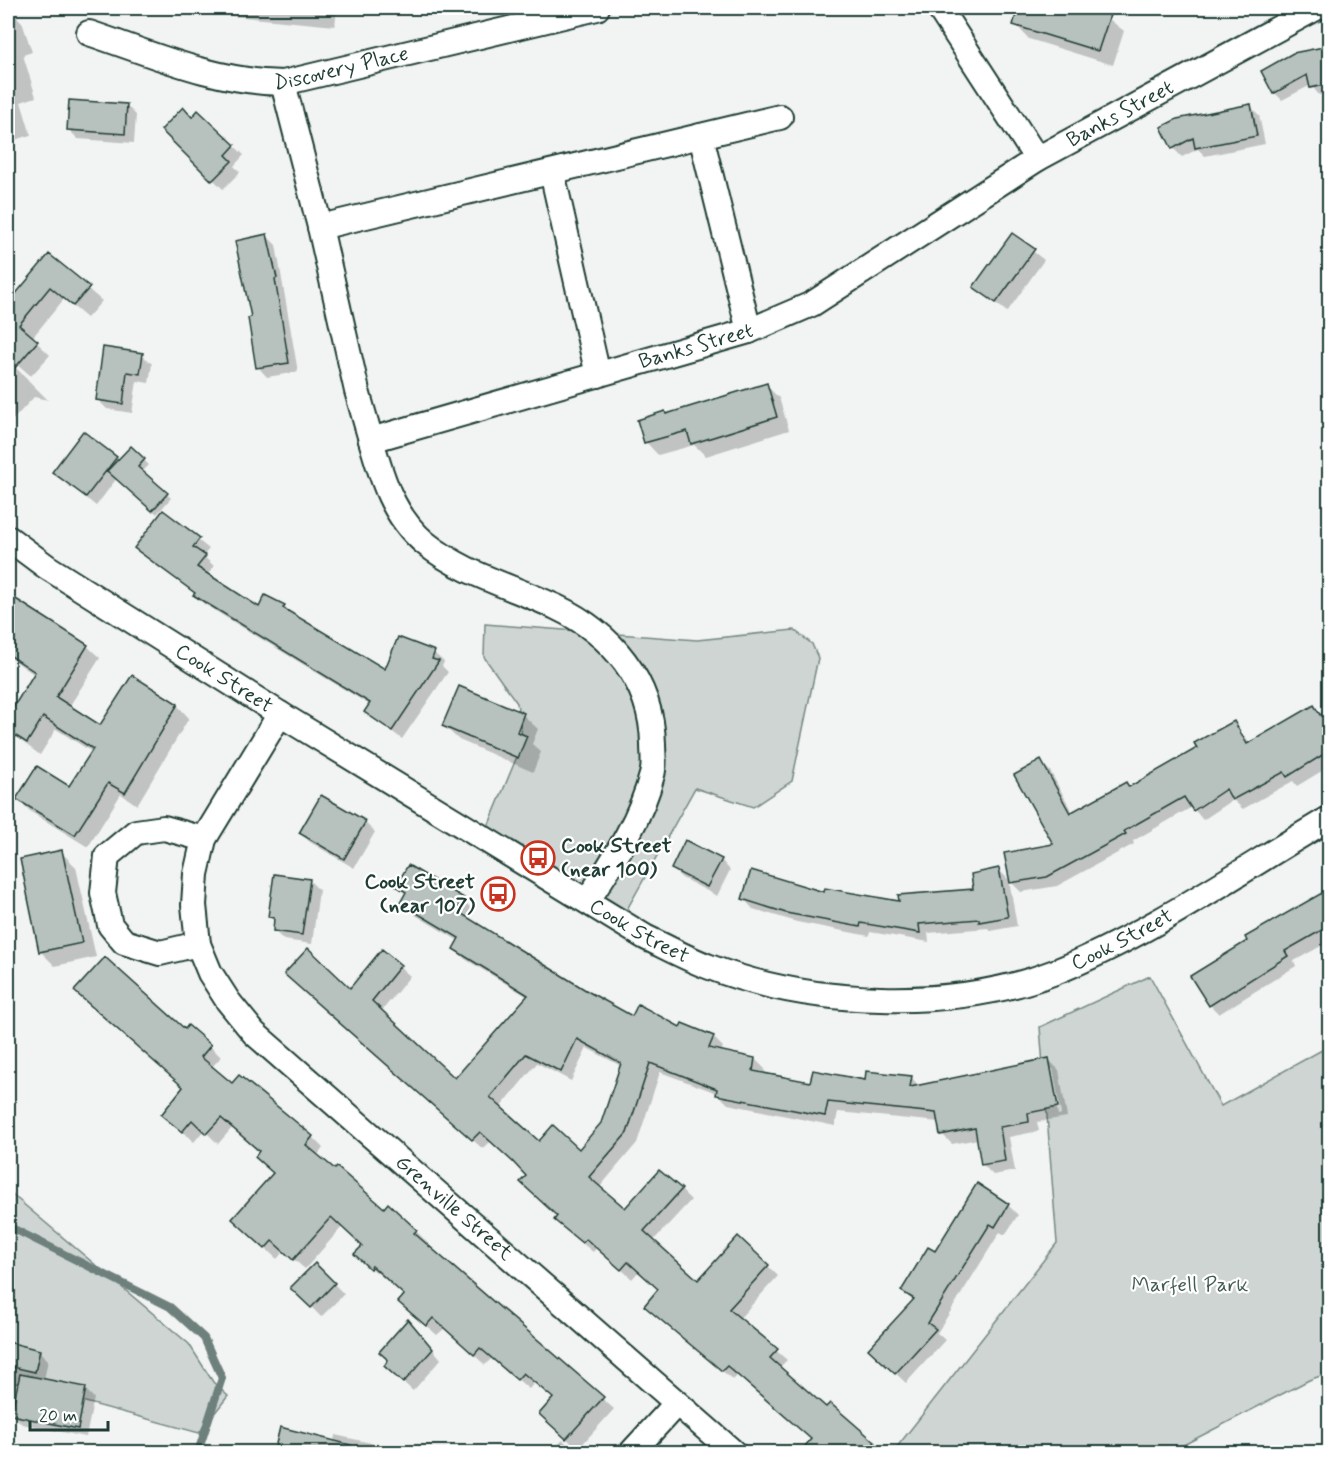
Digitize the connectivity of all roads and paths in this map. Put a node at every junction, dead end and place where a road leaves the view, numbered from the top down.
1 (597, 8) edge
2 (939, 8) edge
3 (1316, 8) edge
4 (89, 33) dead end
5 (283, 82) junction
6 (780, 117) dead end
7 (701, 136) junction
8 (1037, 159) junction
9 (552, 172) junction
10 (320, 227) junction
11 (749, 331) junction
12 (598, 375) junction
13 (371, 440) junction
14 (8, 538) edge
15 (280, 714) junction
16 (1329, 818) edge
17 (204, 839) junction
18 (588, 900) junction
19 (198, 944) junction
20 (676, 1404) junction
21 (633, 1452) edge
22 (733, 1452) edge

1 - 5 street, Discovery Place
2 - 8 street
3 - 8 street, Banks Street
4 - 5 street, Discovery Place
5 - 10 street
6 - 7 street
7 - 9 street
7 - 11 street
8 - 11 street, Banks Street
9 - 10 street
9 - 12 street
10 - 13 street
11 - 12 street, Banks Street
12 - 13 street, Banks Street
13 - 18 street
14 - 15 street, Cook Street
15 - 17 street, Grenville Street
15 - 18 street, Cook Street
16 - 18 street, Cook Street
17 - 19 street, Grenville Street
17 - 19 street
19 - 20 street, Grenville Street
20 - 21 street
20 - 22 street, Grenville Street

